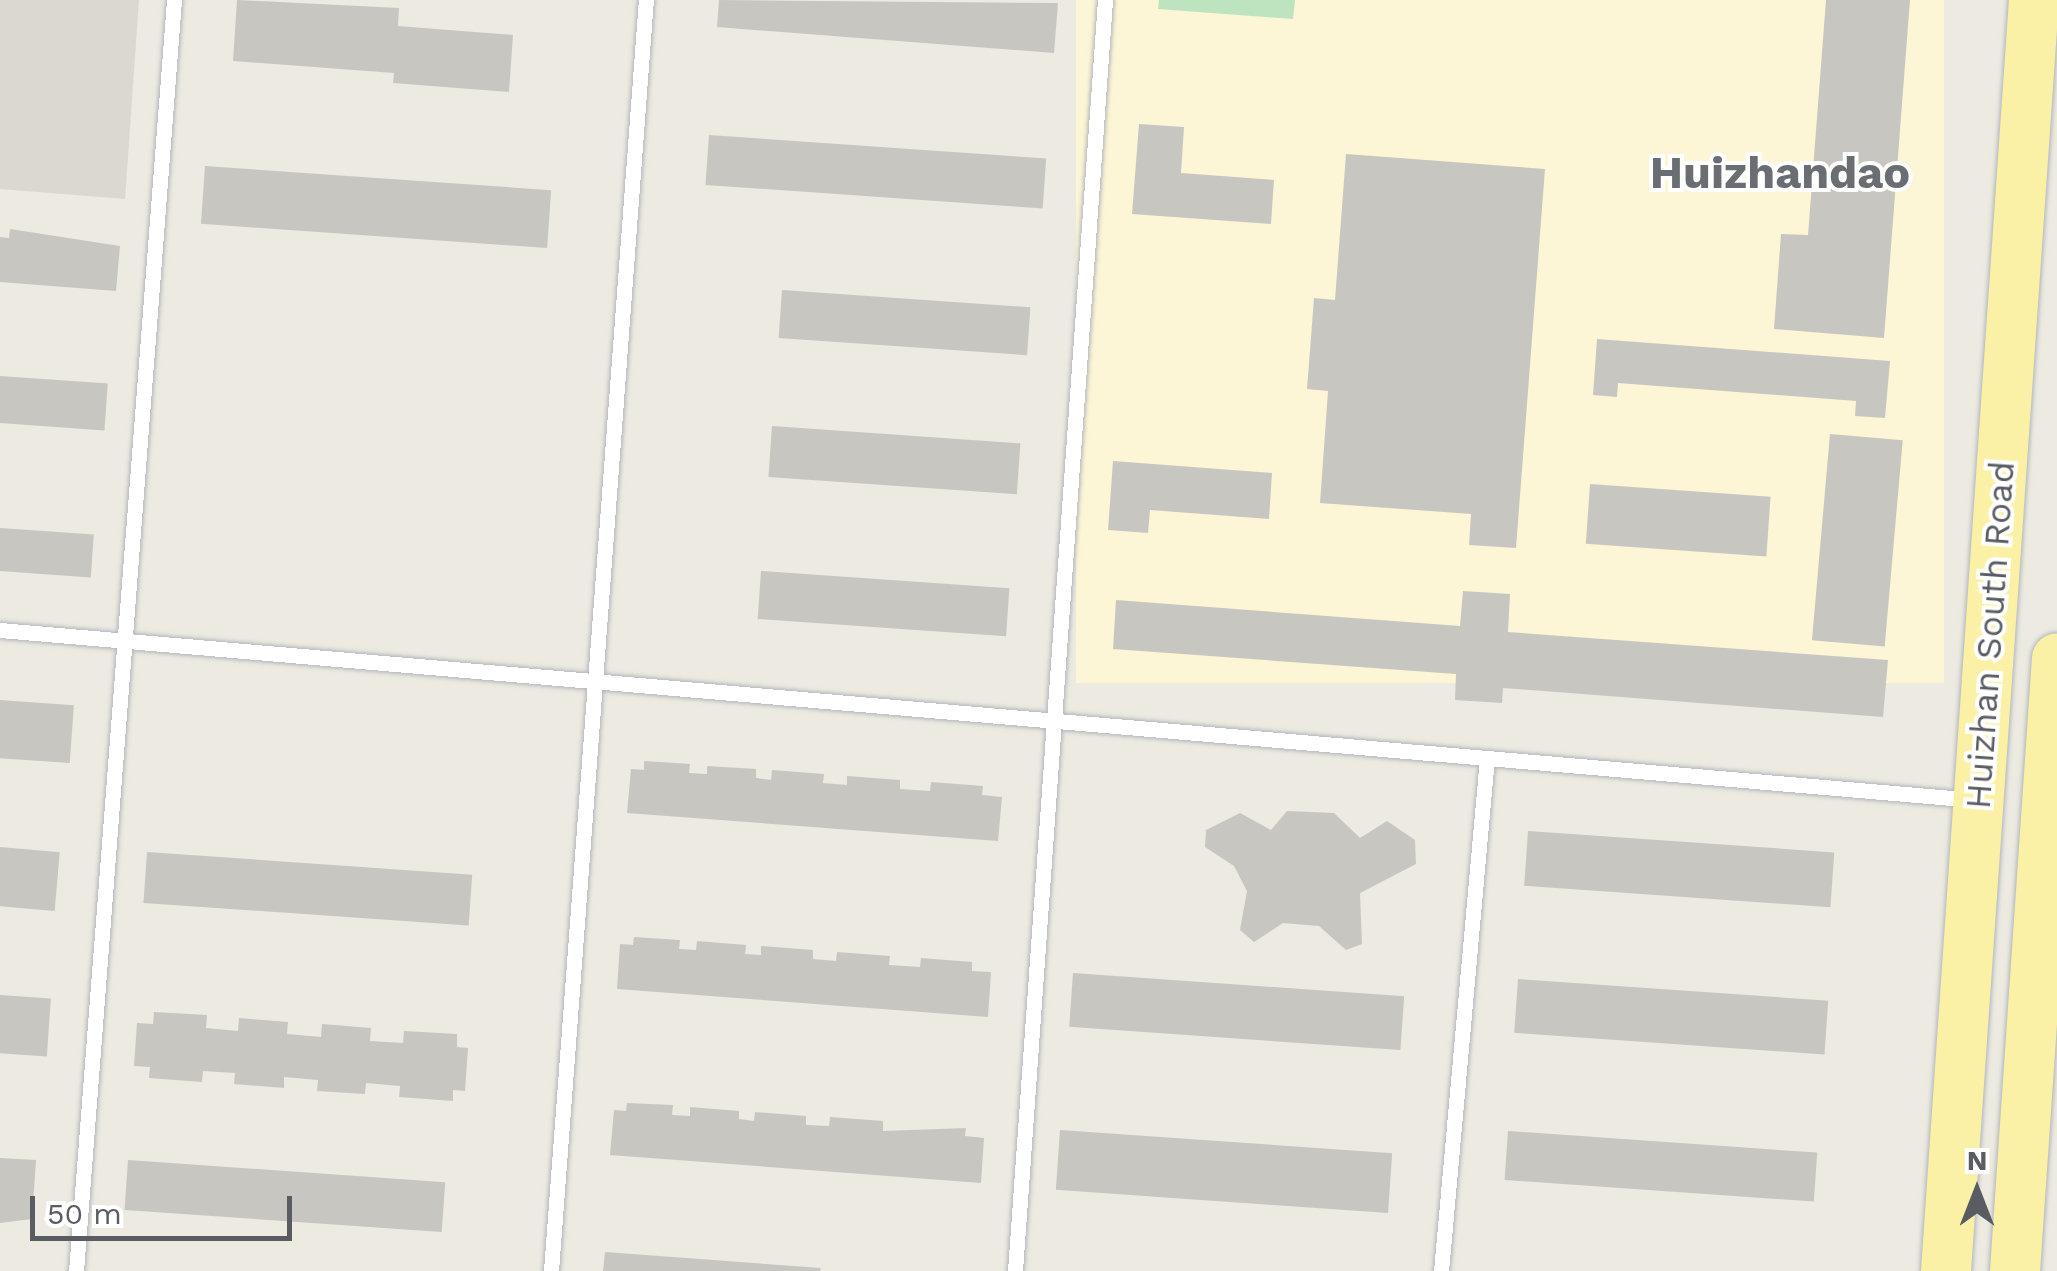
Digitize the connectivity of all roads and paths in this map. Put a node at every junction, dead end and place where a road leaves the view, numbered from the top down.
1 (174, 0) edge
2 (646, 0) edge
3 (1105, 0) edge
4 (2034, 0) edge
5 (0, 630) edge
6 (125, 640) junction
7 (2057, 658) edge
8 (595, 682) junction
9 (1056, 721) junction
10 (1486, 758) junction
11 (1978, 800) junction
12 (2052, 800) edge
13 (76, 1271) edge
14 (551, 1271) edge
15 (1015, 1271) edge
16 (1441, 1271) edge
17 (1946, 1271) edge
18 (2015, 1271) edge

1 - 6 lane
2 - 8 lane
3 - 9 lane
4 - 11 main road, Huizhan South Road
5 - 6 lane
6 - 8 lane
6 - 13 lane
7 - 12 main road, Huizhan South Road
8 - 9 lane
8 - 14 lane
9 - 10 lane
9 - 15 lane
10 - 11 lane
10 - 16 lane
11 - 17 main road, Huizhan South Road
12 - 18 main road, Huizhan South Road

